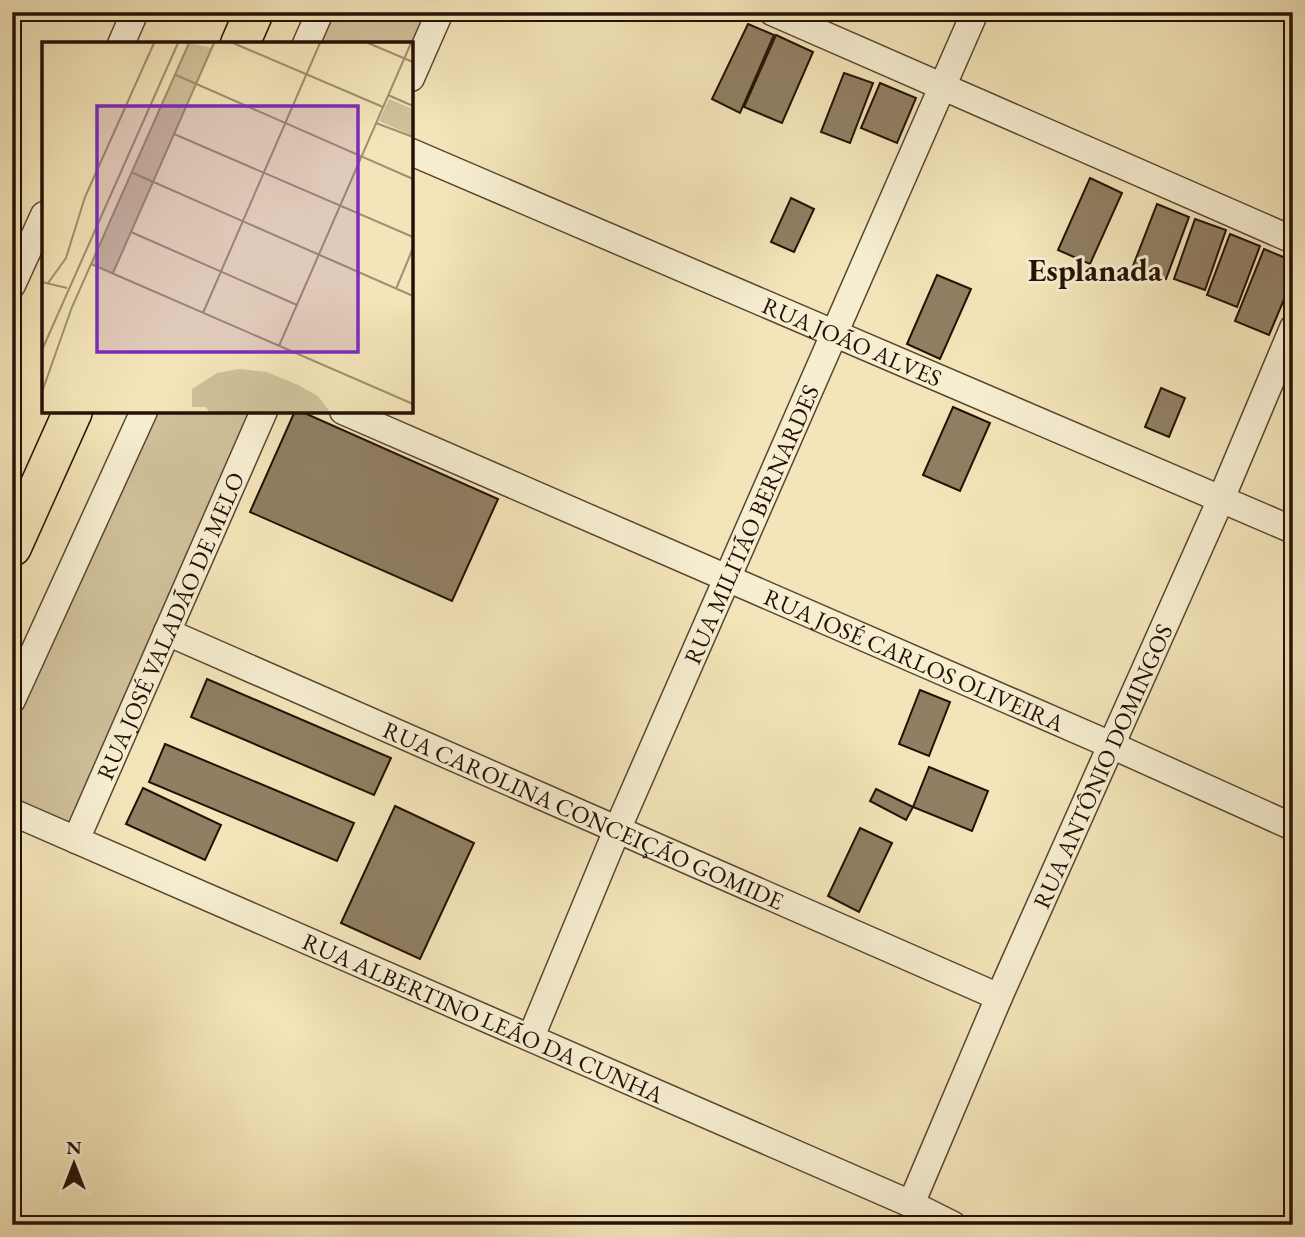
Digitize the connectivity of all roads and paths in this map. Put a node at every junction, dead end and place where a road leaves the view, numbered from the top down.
1 (135, 12) edge
2 (254, 12) edge
3 (320, 12) edge
4 (440, 12) edge
5 (772, 12) edge
6 (975, 12) edge
7 (122, 42) edge
8 (241, 42) edge
9 (307, 42) edge
10 (413, 73) edge
11 (943, 87) junction
12 (413, 153) edge
13 (42, 219) edge
14 (1293, 240) edge
15 (12, 285) edge
16 (1293, 328) edge
17 (834, 334) junction
18 (73, 413) edge
19 (143, 413) edge
20 (263, 413) edge
21 (348, 413) edge
22 (1221, 499) junction
23 (1293, 530) edge
24 (12, 547) edge
25 (727, 578) junction
26 (167, 632) junction
27 (12, 700) edge
28 (1111, 745) junction
29 (12, 812) edge
30 (1293, 827) edge
31 (617, 830) junction
32 (76, 840) junction
33 (999, 997) junction
34 (531, 1037) junction
35 (911, 1204) junction
36 (953, 1225) edge

1 - 7 street
2 - 8 main road
3 - 9 street
4 - 10 street
5 - 11 street
6 - 11 street, RUA MILITÃO BERNARDES
11 - 14 street
11 - 17 street, RUA MILITÃO BERNARDES
12 - 17 street, RUA JOÃO ALVES
13 - 15 street
16 - 22 street, RUA ANTÔNIO DOMINGOS
17 - 22 street, RUA JOÃO ALVES
17 - 25 street, RUA MILITÃO BERNARDES
18 - 24 main road
19 - 27 street
20 - 26 street, RUA JOSÉ VALADÃO DE MELO
21 - 25 street, RUA JOSÉ CARLOS OLIVEIRA
22 - 23 street, RUA JOÃO ALVES
22 - 28 street, RUA ANTÔNIO DOMINGOS
25 - 28 street, RUA JOSÉ CARLOS OLIVEIRA
25 - 31 street, RUA MILITÃO BERNARDES
26 - 31 street, RUA CAROLINA CONCEIÇÃO GOMIDE
26 - 32 street, RUA JOSÉ VALADÃO DE MELO
28 - 30 street, RUA JOSÉ CARLOS OLIVEIRA
28 - 33 street, RUA ANTÔNIO DOMINGOS
29 - 32 street, RUA ALBERTINO LEÃO DA CUNHA
31 - 33 street, RUA CAROLINA CONCEIÇÃO GOMIDE
31 - 34 street, RUA MILITÃO BERNARDES
32 - 34 street, RUA ALBERTINO LEÃO DA CUNHA
33 - 35 street, RUA ANTÔNIO DOMINGOS
34 - 35 street, RUA ALBERTINO LEÃO DA CUNHA
35 - 36 street, RUA ALBERTINO LEÃO DA CUNHA

